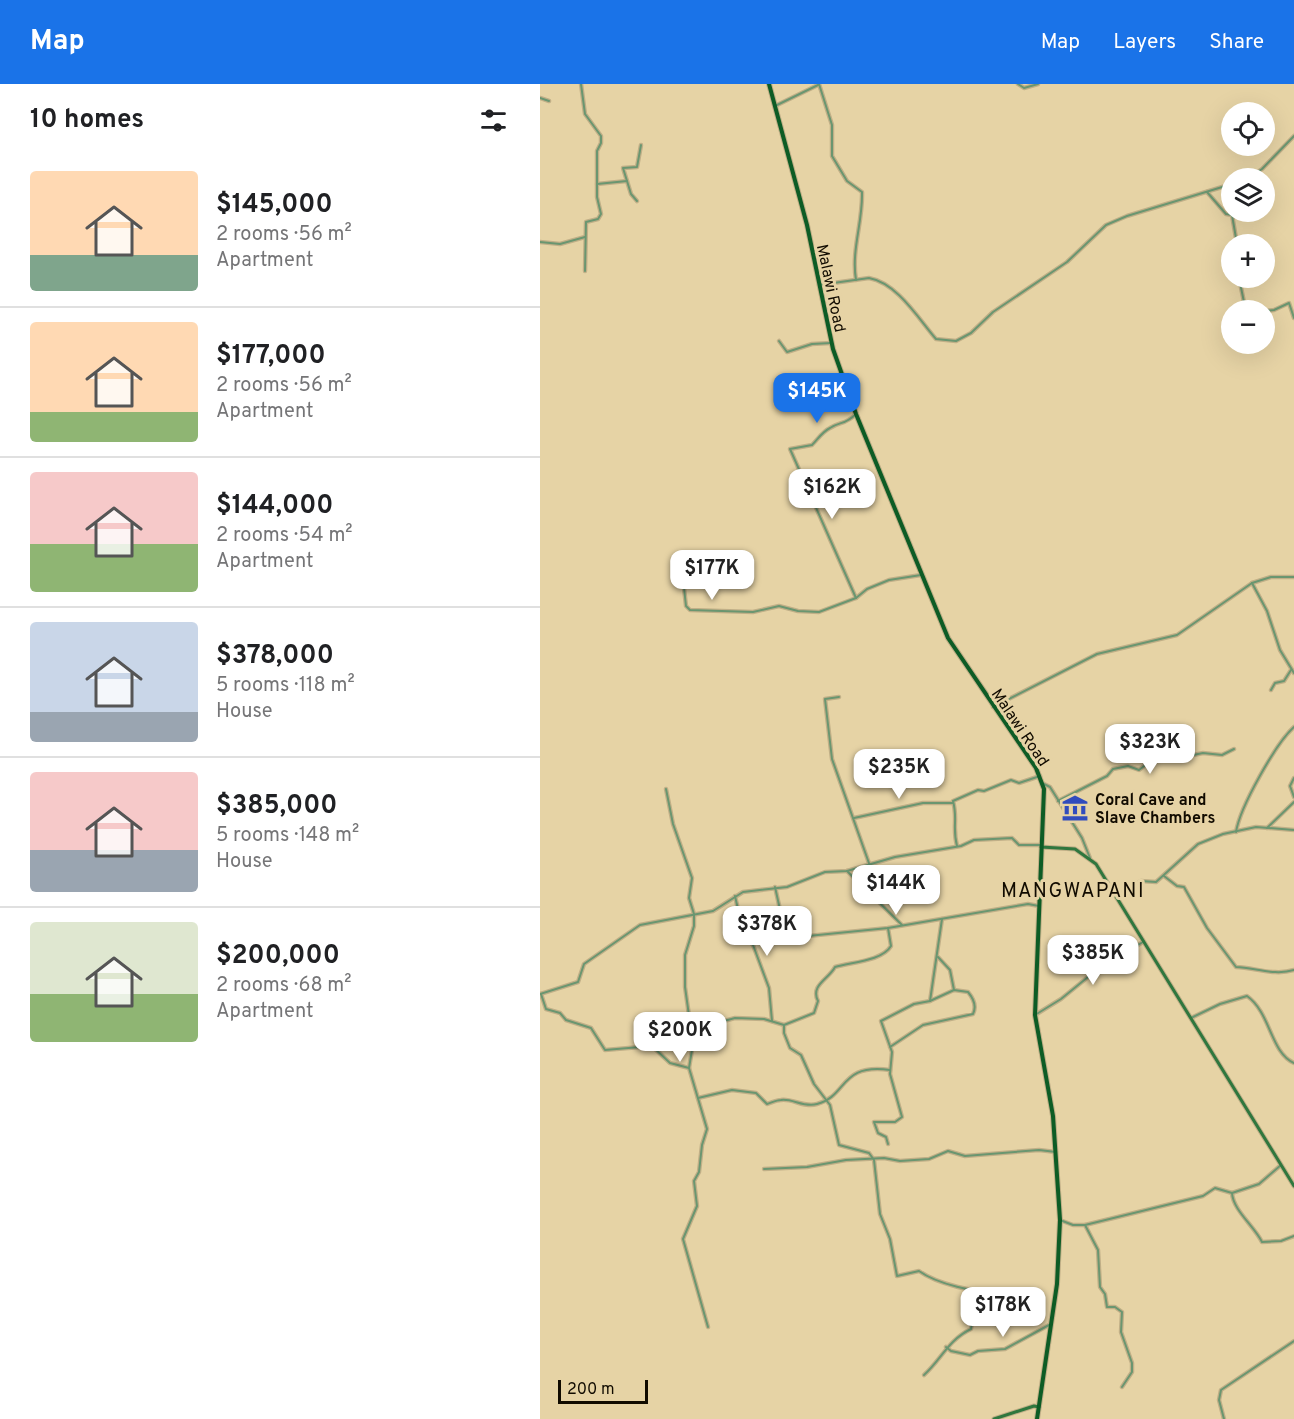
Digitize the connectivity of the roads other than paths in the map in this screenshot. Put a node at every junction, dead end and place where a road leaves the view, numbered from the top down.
1 (581, 84) edge
2 (769, 84) edge
3 (819, 84) edge
4 (1018, 84) edge
5 (1038, 84) edge
6 (540, 98) edge
7 (549, 101) dead end
8 (775, 106) junction
9 (1294, 136) edge
10 (641, 145) dead end
11 (1264, 168) edge
12 (627, 182) junction
13 (597, 184) junction
14 (1221, 188) edge
15 (1207, 192) junction
16 (637, 201) dead end
17 (1235, 234) edge
18 (585, 237) junction
19 (540, 242) edge
20 (585, 271) dead end
21 (856, 280) junction
22 (819, 285) junction
23 (1275, 310) edge
24 (1294, 318) edge
25 (778, 341) dead end
26 (831, 343) junction
27 (856, 414) junction
28 (922, 574) junction
29 (1294, 577) edge
30 (1252, 583) junction
31 (684, 588) dead end
32 (856, 598) junction
33 (1293, 672) edge
34 (1271, 690) dead end
35 (839, 697) dead end
36 (993, 707) junction
37 (1294, 727) edge
38 (1234, 749) dead end
39 (1040, 776) junction
40 (1294, 778) edge
41 (1042, 783) junction
42 (666, 789) dead end
43 (1294, 796) edge
44 (1058, 801) junction
45 (1294, 802) edge
46 (953, 803) junction
47 (852, 819) junction
48 (1267, 828) junction
49 (1294, 830) edge
50 (1236, 833) junction
51 (957, 846) junction
52 (1041, 846) junction
53 (1090, 858) junction
54 (870, 866) junction
55 (847, 871) junction
56 (1164, 875) junction
57 (775, 887) junction
58 (735, 896) junction
59 (1118, 897) junction
60 (1039, 906) junction
61 (694, 914) junction
62 (942, 920) junction
63 (902, 925) junction
64 (888, 928) junction
65 (1143, 942) junction
66 (938, 957) junction
67 (1294, 970) edge
68 (954, 990) junction
69 (541, 994) edge
70 (930, 1001) junction
71 (1035, 1015) junction
72 (1191, 1018) junction
73 (692, 1019) junction
74 (772, 1021) junction
75 (784, 1025) junction
76 (890, 1047) junction
77 (1294, 1064) edge
78 (689, 1068) junction
79 (890, 1070) junction
80 (697, 1098) junction
81 (827, 1100) junction
82 (888, 1144) dead end
83 (1056, 1152) junction
84 (874, 1160) junction
85 (1281, 1165) junction
86 (764, 1169) dead end
87 (1294, 1186) edge
88 (1233, 1192) junction
89 (1060, 1220) junction
90 (1085, 1225) junction
91 (1294, 1236) edge
92 (970, 1289) junction
93 (998, 1292) dead end
94 (1052, 1324) junction
95 (708, 1327) dead end
96 (1294, 1341) edge
97 (946, 1347) junction
98 (924, 1375) dead end
99 (1122, 1387) dead end
100 (1039, 1407) junction
101 (994, 1419) edge
102 (1038, 1419) edge
103 (1224, 1419) edge

1 - 13 street
2 - 8 main road, Malawi Road
3 - 8 street
3 - 21 street
4 - 5 street
6 - 7 street
8 - 22 main road, Malawi Road
9 - 11 street
10 - 12 street
12 - 13 street
12 - 16 street
13 - 18 street
14 - 15 street
15 - 17 street
15 - 21 street
18 - 19 street
18 - 20 street
21 - 22 street
22 - 26 main road, Malawi Road
23 - 24 street
25 - 26 street
26 - 27 main road, Malawi Road
27 - 28 main road, Malawi Road
27 - 32 street
28 - 32 street
28 - 36 main road, Malawi Road
29 - 30 street
30 - 33 street
30 - 36 street
31 - 32 street
33 - 34 street
35 - 47 street
36 - 39 main road, Malawi Road
37 - 50 street
38 - 44 street
39 - 41 main road, Malawi Road
39 - 46 street
40 - 43 street
41 - 44 street
41 - 52 main road, Malawi Road
42 - 61 street
44 - 53 street
45 - 48 street
46 - 47 street
46 - 51 street
47 - 54 street
48 - 49 street
48 - 50 street
50 - 56 street
51 - 52 street
51 - 54 street
52 - 53 street
52 - 60 main road, Malawi Road
53 - 59 street
54 - 55 street
55 - 57 street
55 - 63 street
56 - 59 street
56 - 67 street
57 - 58 street
57 - 64 street
58 - 61 street
58 - 74 street
59 - 65 street
60 - 62 street
60 - 71 main road, Malawi Road
61 - 69 street
61 - 73 street
62 - 63 street
62 - 66 street
63 - 64 street
64 - 75 street
65 - 71 street
65 - 72 street
66 - 68 street
66 - 70 street
68 - 70 street
68 - 76 street
69 - 78 street
70 - 76 street
71 - 83 main road, Malawi Road
72 - 77 street
72 - 85 street
73 - 74 street
73 - 78 street
74 - 75 street
75 - 81 street
76 - 79 street
78 - 80 street
79 - 81 street
79 - 82 street
80 - 81 street
80 - 95 street
81 - 84 street
83 - 84 street
83 - 89 main road, Malawi Road
84 - 86 street
84 - 92 street
85 - 87 street
85 - 88 street
88 - 90 street
88 - 91 street
89 - 90 street
89 - 94 main road, Malawi Road
90 - 99 street
92 - 93 street
92 - 97 street
94 - 97 street
94 - 100 main road, Malawi Road
96 - 103 street
97 - 98 street
100 - 101 street
100 - 102 main road, Malawi Road

